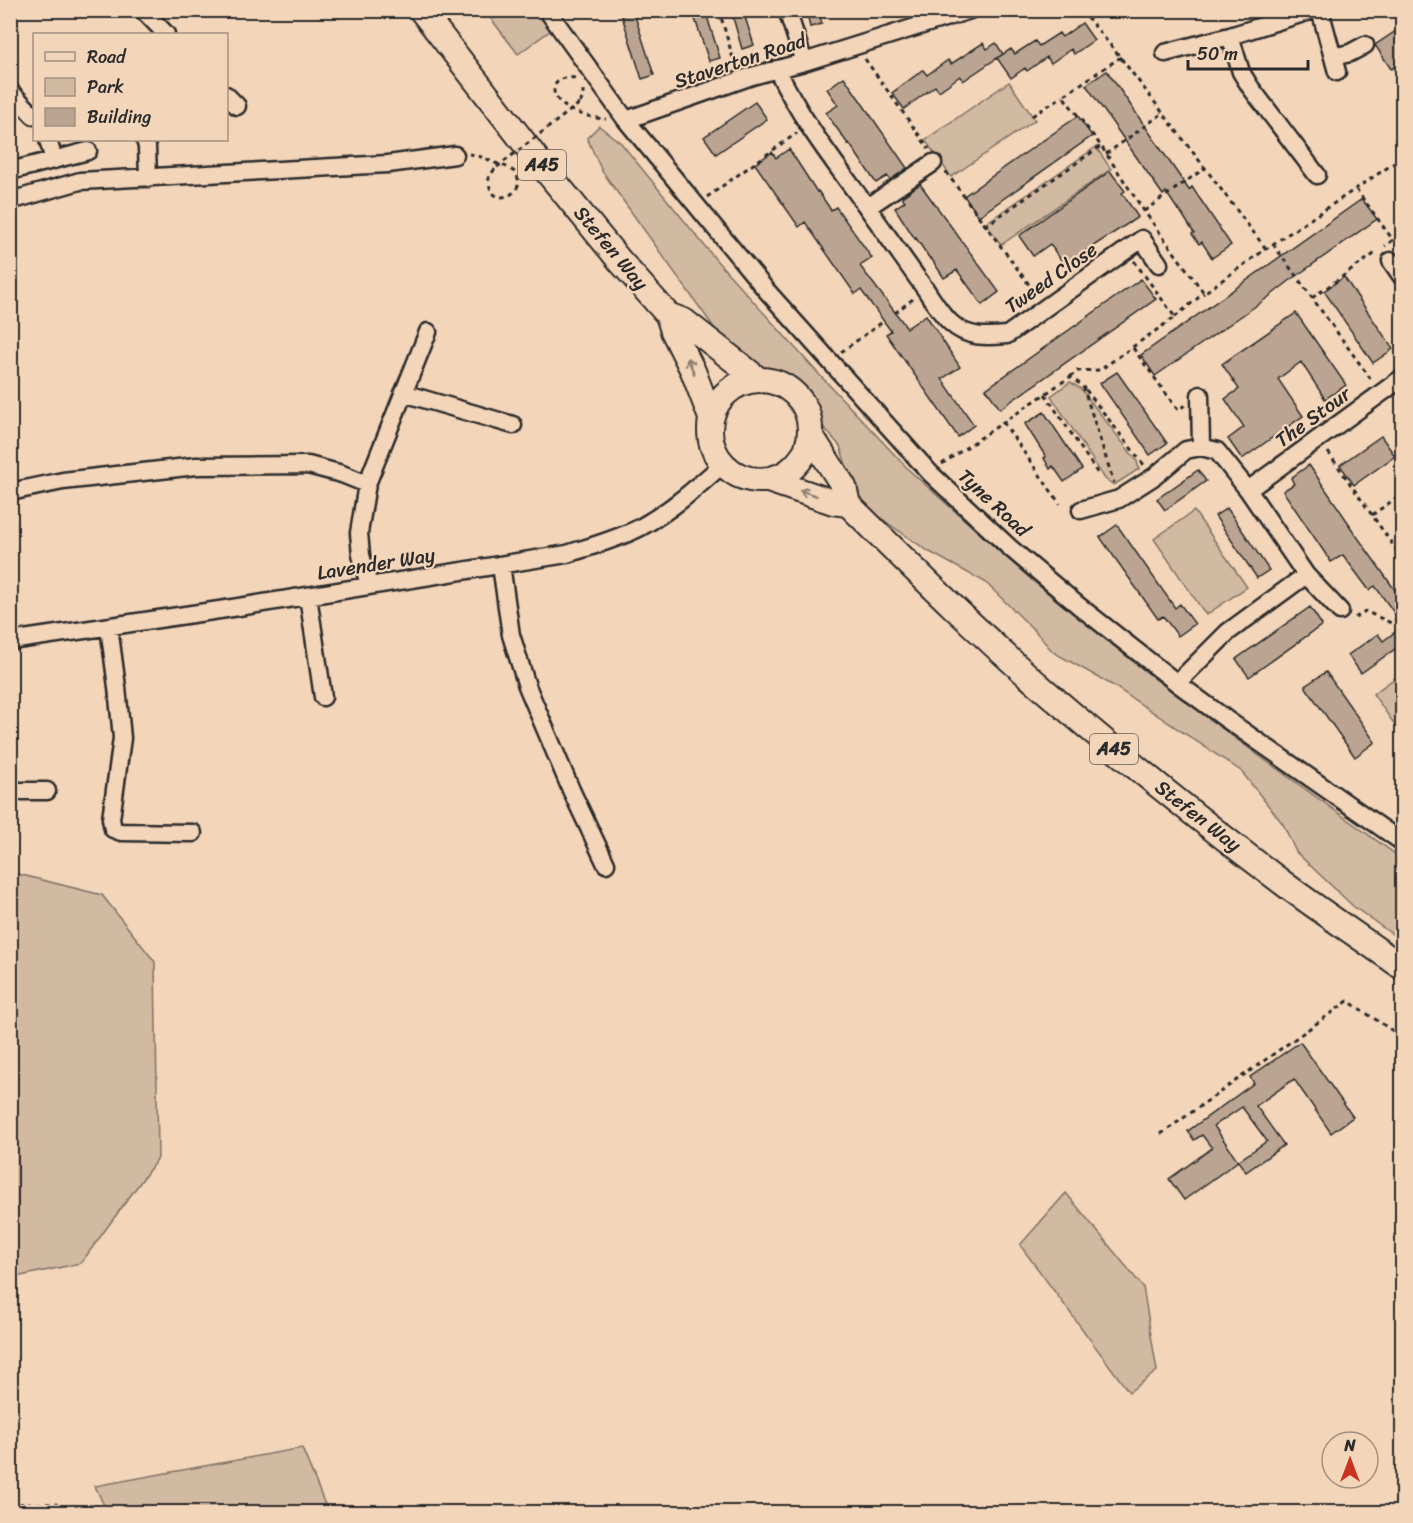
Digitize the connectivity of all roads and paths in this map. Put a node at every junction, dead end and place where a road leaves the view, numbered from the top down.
1 (142, 10) edge
2 (421, 10) edge
3 (547, 10) edge
4 (719, 10) edge
5 (787, 10) edge
6 (970, 10) edge
7 (1081, 10) edge
8 (1313, 10) edge
9 (1320, 10) edge
10 (940, 15) edge
11 (165, 33) edge
12 (1230, 36) junction
13 (1365, 45) dead end
14 (855, 46) junction
15 (1165, 53) dead end
16 (1120, 57) junction
17 (804, 62) junction
18 (777, 69) junction
19 (739, 81) junction
20 (10, 91) edge
21 (1063, 96) junction
22 (1163, 113) junction
23 (33, 115) edge
24 (1032, 116) dead end
25 (626, 120) junction
26 (808, 125) junction
27 (48, 141) edge
28 (145, 141) edge
29 (1101, 146) junction
30 (88, 151) dead end
31 (1106, 154) junction
32 (455, 155) joint
33 (1402, 158) edge
34 (54, 160) junction
35 (935, 162) junction
36 (1205, 168) junction
37 (18, 169) dead end
38 (1317, 175) dead end
39 (148, 178) junction
40 (1356, 189) junction
41 (10, 201) edge
42 (696, 205) junction
43 (868, 207) junction
44 (1144, 211) junction
45 (985, 226) junction
46 (1273, 244) junction
47 (1266, 249) junction
48 (1126, 250) junction
49 (1391, 261) dead end
50 (1159, 264) dead end
51 (1402, 277) edge
52 (926, 290) junction
53 (1204, 293) junction
54 (1312, 298) junction
55 (1046, 308) junction
56 (895, 313) dead end
57 (668, 315) junction
58 (1175, 317) junction
59 (884, 321) dead end
60 (428, 332) dead end
61 (1133, 348) junction
62 (828, 361) junction
63 (1070, 377) junction
64 (1402, 378) edge
65 (759, 380) junction
66 (1083, 386) junction
67 (403, 393) junction
68 (1382, 393) junction
69 (1045, 394) junction
70 (1200, 395) joint
71 (711, 418) junction
72 (1003, 422) junction
73 (513, 425) dead end
74 (810, 434) junction
75 (1319, 438) junction
76 (1201, 447) junction
77 (723, 464) junction
78 (930, 473) junction
79 (1098, 474) dead end
80 (1155, 476) junction
81 (768, 480) junction
82 (367, 484) junction
83 (1248, 490) junction
84 (10, 492) edge
85 (1402, 494) edge
86 (1119, 499) junction
87 (848, 504) junction
88 (1060, 504) dead end
89 (1080, 510) dead end
90 (1372, 515) junction
91 (1402, 558) edge
92 (501, 565) junction
93 (1306, 575) junction
94 (369, 586) junction
95 (308, 596) junction
96 (1340, 611) joint
97 (1398, 618) dead end
98 (108, 627) junction
99 (10, 641) edge
100 (1177, 682) junction
101 (323, 698) dead end
102 (10, 791) edge
103 (47, 791) dead end
104 (194, 833) dead end
105 (1402, 842) edge
106 (606, 864) dead end
107 (1402, 967) edge
108 (1402, 1037) edge
109 (1161, 1134) dead end
110 (10, 1504) edge
111 (61, 1512) edge

1 - 11 street
2 - 57 highway, Stefen Way / A45
3 - 25 street, Tyne Road
4 - 19 path
5 - 17 street
6 - 10 street, Staverton Road
7 - 16 path
8 - 12 street
9 - 13 street
10 - 14 street, Staverton Road
12 - 15 street
12 - 38 street
14 - 17 street, Staverton Road
14 - 35 path
16 - 21 path
16 - 22 path
17 - 18 street, Staverton Road
18 - 19 street, Staverton Road
18 - 26 street, Tweed Close
19 - 25 street, Staverton Road
20 - 23 street
21 - 24 path
21 - 29 path
22 - 31 path
22 - 36 path
25 - 32 path, bridge
25 - 42 street, Tyne Road
26 - 42 path
26 - 43 street, Tweed Close
27 - 34 street
28 - 39 street
29 - 31 path
29 - 45 path
30 - 34 street
31 - 44 path
32 - 39 street
33 - 40 path
34 - 37 street
35 - 43 street
35 - 45 path
36 - 44 path
36 - 47 path
39 - 41 street
40 - 46 path
40 - 54 path
42 - 62 street, Tyne Road
43 - 52 street, Tweed Close
44 - 53 path
45 - 55 path
46 - 47 path
46 - 54 path
47 - 53 path
48 - 50 street, Tweed Close
48 - 55 street, Tweed Close
48 - 58 path
49 - 51 street
52 - 55 street, Tweed Close
52 - 56 path
53 - 58 path
54 - 68 path
57 - 65 highway, Stefen Way / A45
71 -> 57 highway, Stefen Way / A45
58 - 61 path
59 - 62 path
60 - 67 street
61 - 63 path
61 - 70 path
62 - 78 street, Tyne Road
63 - 66 path
63 - 69 path
64 - 68 street, The Stour
65 - 71 highway
65 - 74 highway
66 - 80 path
66 - 86 path
67 - 73 street
67 - 82 street
68 - 75 street, The Stour
69 - 72 path
69 - 79 path
70 - 76 street
71 - 77 highway
72 - 78 path
72 - 88 path
74 - 81 highway
74 - 87 highway, Stefen Way / A45
75 - 83 street, The Stour
75 - 90 path
76 - 80 street
76 - 83 street
77 - 81 highway
77 - 92 street, Lavender Way
78 - 100 street, Tyne Road
80 - 86 street
87 -> 81 highway
82 - 84 street
82 - 94 street
83 - 93 street
85 - 90 path
86 - 89 street
87 - 107 highway, Stefen Way / A45
90 - 91 path
92 - 94 street, Lavender Way
92 - 106 street
93 - 96 street
93 - 100 street
94 - 95 street, Lavender Way
95 - 98 street, Lavender Way
95 - 101 street
96 - 97 path
98 - 99 street, Lavender Way
98 - 104 street
100 - 105 street, Tyne Road
102 - 103 street
108 - 109 path
110 - 111 path

